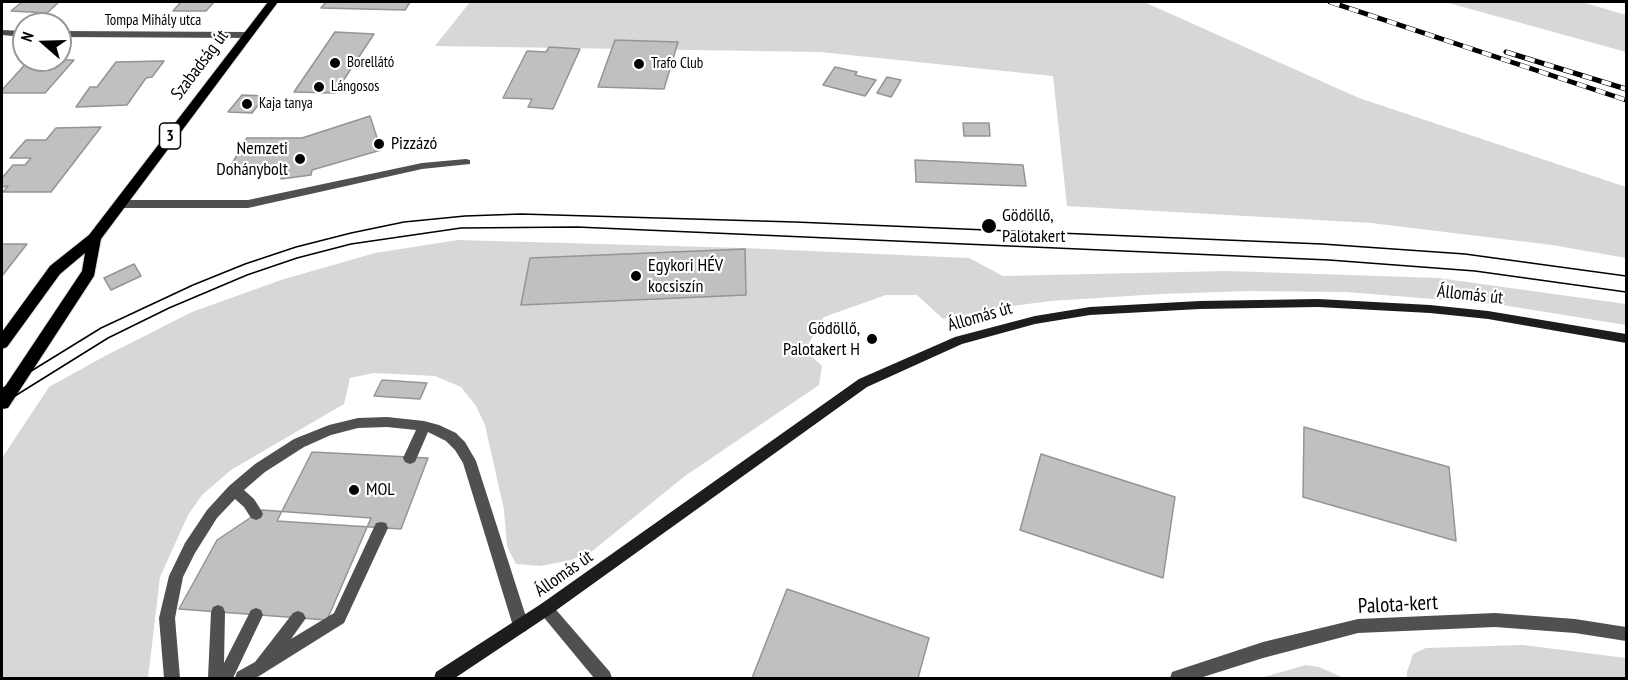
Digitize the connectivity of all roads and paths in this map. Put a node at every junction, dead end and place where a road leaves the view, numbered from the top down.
1 (273, 2) edge
2 (72, 34) edge
3 (247, 35) junction
4 (466, 162) dead end
5 (119, 204) junction
6 (94, 238) junction
7 (1626, 339) edge
8 (2, 343) edge
9 (2, 403) edge
10 (424, 426) junction
11 (411, 458) dead end
12 (234, 490) junction
13 (256, 514) dead end
14 (375, 531) dead end
15 (546, 609) junction
16 (218, 612) dead end
17 (256, 615) dead end
18 (298, 618) dead end
19 (521, 626) junction
20 (1626, 634) edge
21 (260, 667) junction
22 (172, 678) edge
23 (216, 678) edge
24 (225, 678) edge
25 (243, 678) edge
26 (442, 678) edge
27 (604, 678) edge
28 (1178, 678) edge

1 - 3 main road, Szabadság út / 3
2 - 3 street, Tompa Mihály utca
3 - 5 main road, Szabadság út / 3
4 - 5 street
5 - 6 main road, Szabadság út / 3
6 - 8 main road, Szabadság út / 3
6 - 9 main road, Szabadság út / 3
7 - 15 main road, Állomás út
10 - 11 street
10 - 12 street
10 - 19 street
12 - 13 street
12 - 22 street
14 - 21 street
15 - 19 main road, Állomás út
15 - 27 street
16 - 23 street
17 - 24 street
18 - 21 street
19 - 26 main road, Állomás út
20 - 28 street, Palota-kert
21 - 25 street

